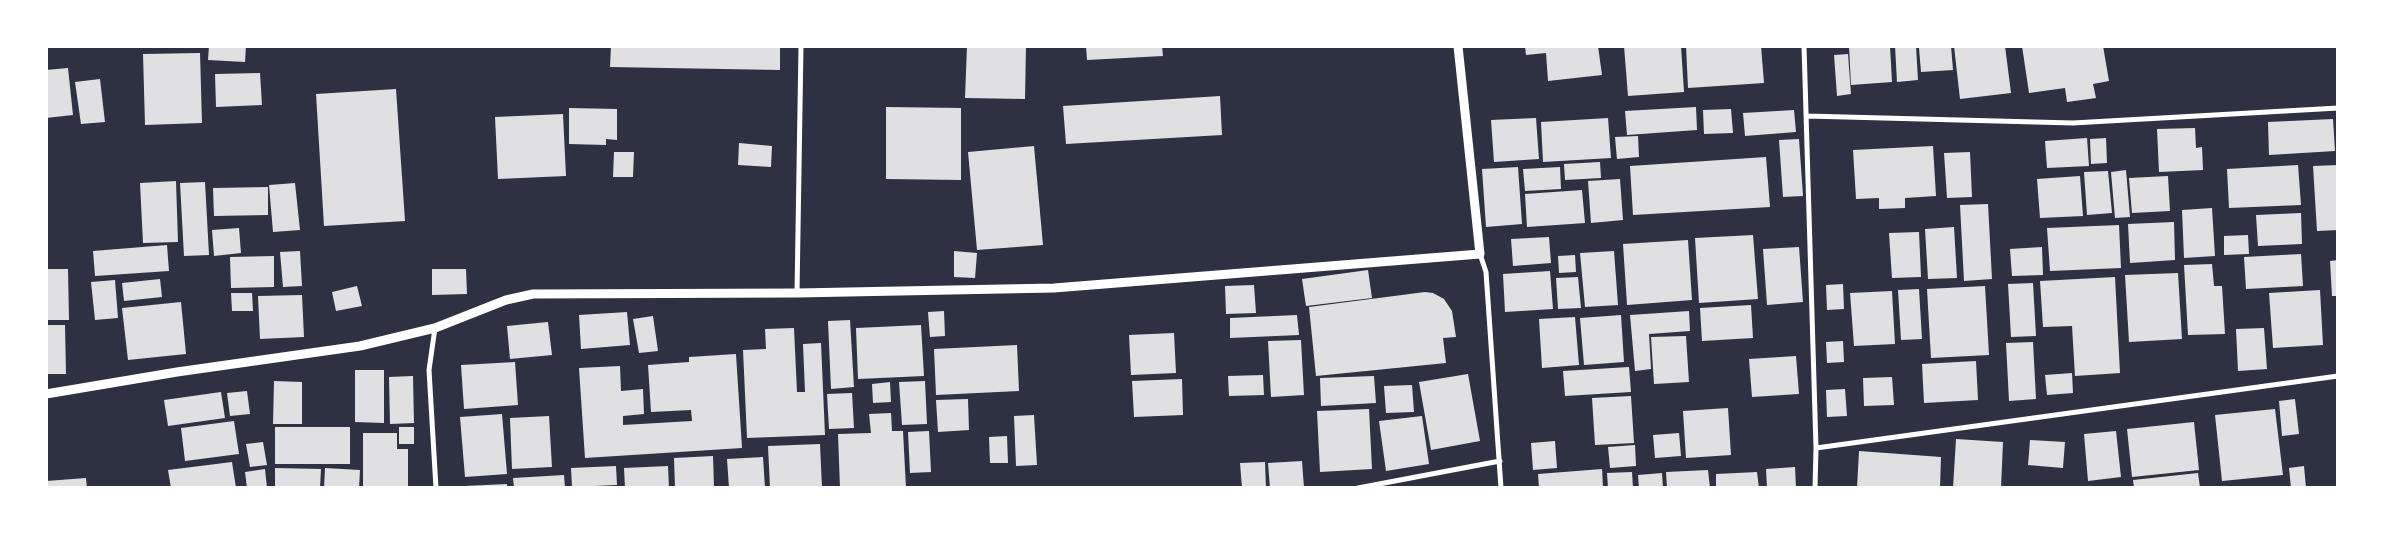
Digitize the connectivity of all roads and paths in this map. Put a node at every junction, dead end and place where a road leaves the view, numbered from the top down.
1 (801, 46) edge
2 (1458, 46) edge
3 (1804, 46) edge
4 (2338, 108) edge
5 (1807, 116) junction
6 (1480, 254) junction
7 (797, 293) junction
8 (435, 328) junction
9 (2338, 376) edge
10 (46, 394) edge
11 (1816, 448) junction
12 (1500, 461) junction
13 (436, 488) edge
14 (1358, 488) edge
15 (1501, 488) edge
16 (1815, 488) edge

1 - 7 street
2 - 6 street
3 - 5 street
4 - 5 street
5 - 11 street
6 - 7 street
6 - 12 street
7 - 8 street
8 - 10 street
8 - 13 street
9 - 11 street
11 - 16 street
12 - 14 street
12 - 15 street

